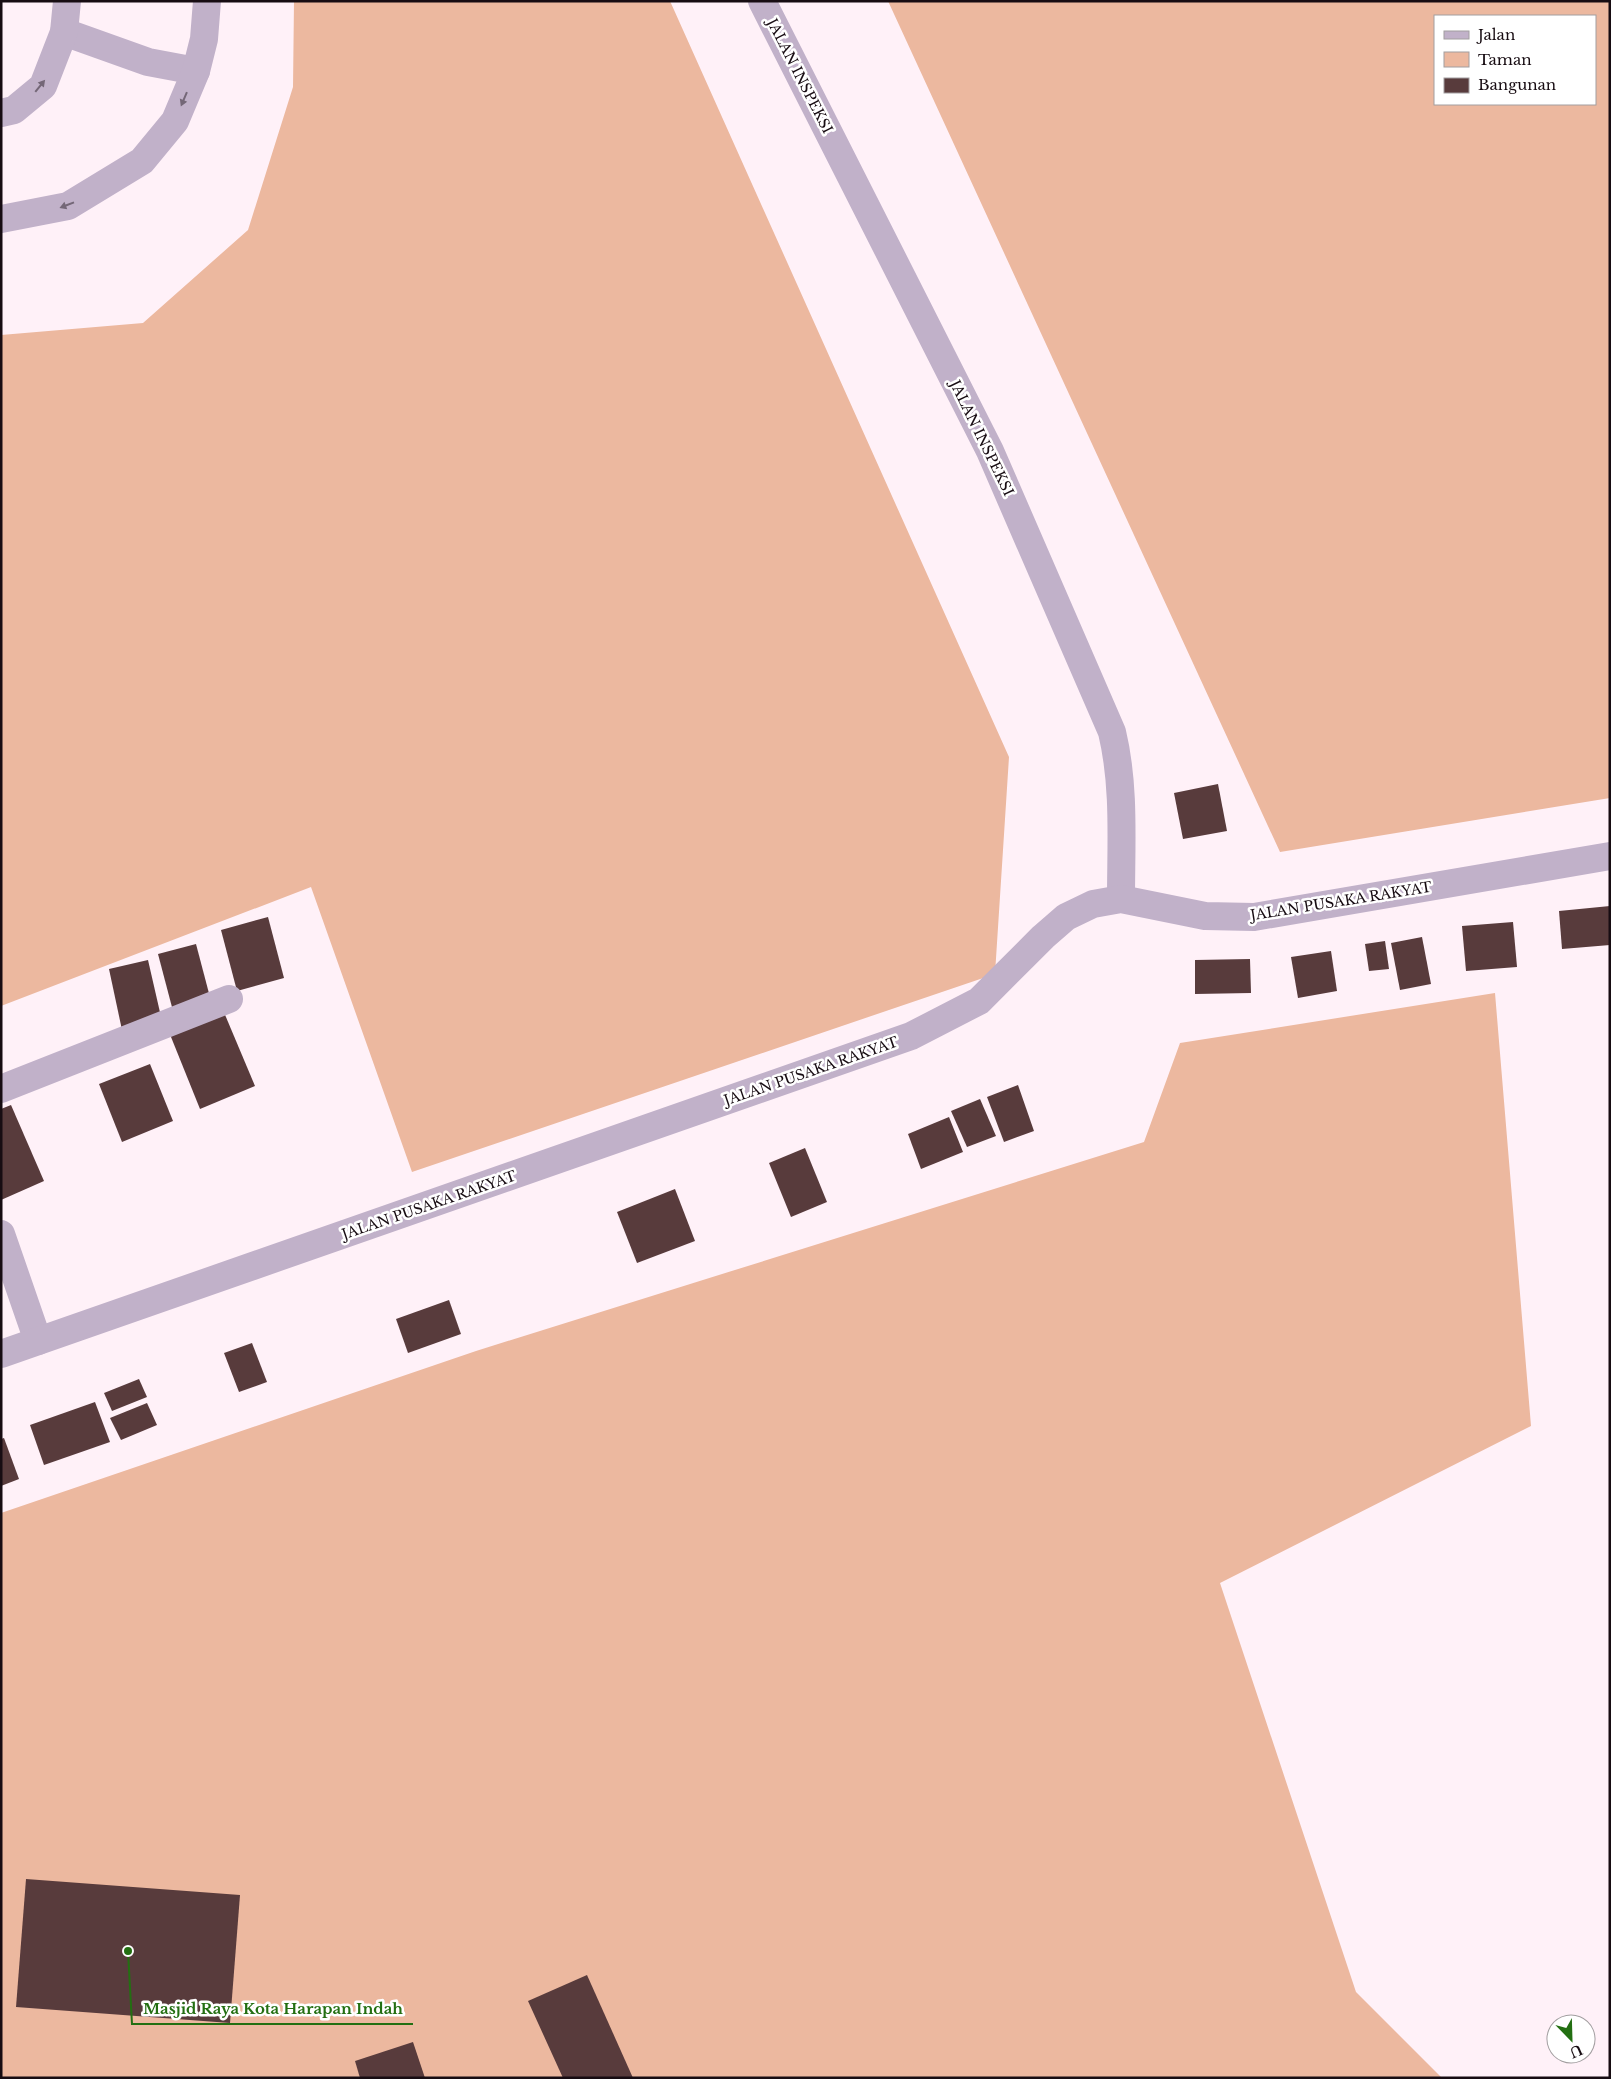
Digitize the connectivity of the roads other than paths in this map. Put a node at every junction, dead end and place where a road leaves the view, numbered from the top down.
1 (67, 1) edge
2 (207, 1) edge
3 (762, 1) edge
4 (64, 32) junction
5 (196, 71) junction
6 (1, 113) edge
7 (1, 219) edge
8 (1610, 856) edge
9 (1121, 899) junction
10 (229, 999) dead end
11 (1, 1090) edge
12 (1, 1234) edge
13 (38, 1341) junction
14 (1, 1354) edge

1 - 4 street
2 - 5 street
3 - 9 street, JALAN INSPEKSI
4 - 5 street
6 -> 4 street
5 -> 7 street
8 - 9 street, JALAN PUSAKA RAKYAT
9 - 13 street, JALAN PUSAKA RAKYAT
10 - 11 street
12 - 13 street
13 - 14 street, JALAN PUSAKA RAKYAT

